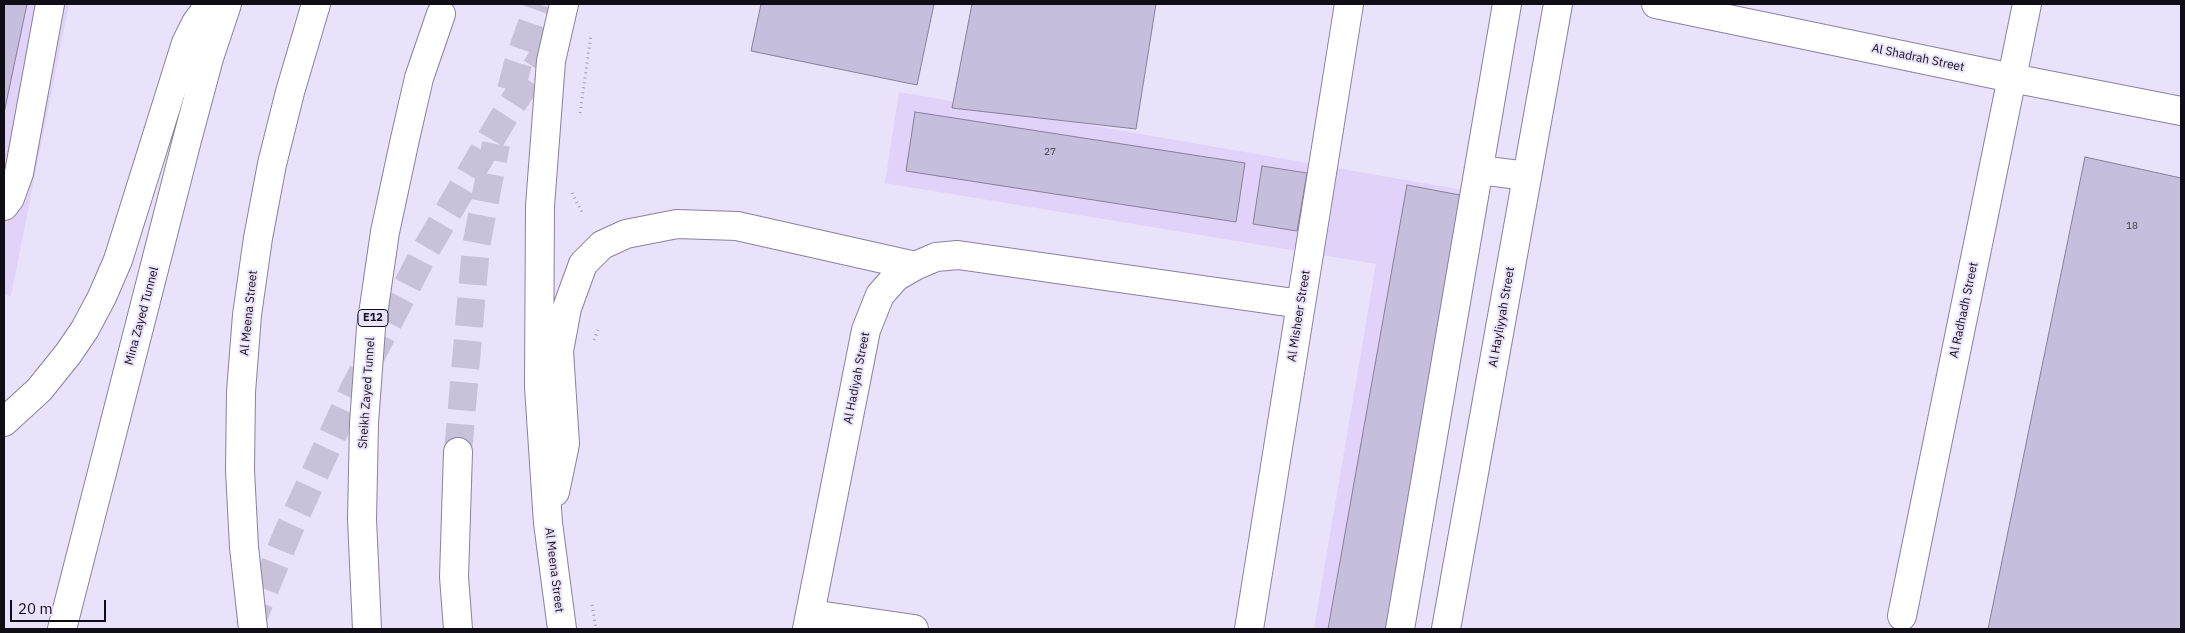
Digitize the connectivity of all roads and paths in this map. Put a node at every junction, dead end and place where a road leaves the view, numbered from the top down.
1 (50, 4) edge
2 (210, 4) edge
3 (227, 4) edge
4 (316, 4) edge
5 (564, 4) edge
6 (1350, 4) edge
7 (1507, 4) edge
8 (1558, 4) edge
9 (1656, 4) edge
10 (2027, 4) edge
11 (441, 14) dead end
12 (591, 33) dead end
13 (2012, 78) junction
14 (2181, 110) edge
15 (579, 120) dead end
16 (1480, 170) junction
17 (12, 171) edge
18 (1527, 176) junction
19 (570, 188) dead end
20 (4, 206) edge
21 (583, 214) dead end
22 (915, 266) junction
23 (1301, 304) junction
24 (4, 422) edge
25 (458, 452) tunnel mouth
26 (548, 523) junction
27 (1902, 616) dead end
28 (809, 621) edge
29 (62, 629) edge
30 (253, 629) edge
31 (367, 629) edge
32 (458, 629) edge
33 (562, 629) edge
34 (914, 629) edge
35 (1249, 629) edge
36 (1400, 629) edge
37 (1446, 629) edge

1 - 17 main road
2 - 24 main road
3 - 29 main road, Mina Zayed Tunnel
4 - 30 main road, Al Meena Street
5 - 26 main road, Al Meena Street
6 - 23 main road, Al Misheer Street
7 - 16 main road
8 - 18 main road, Al Hayliyyah Street
9 - 13 main road, Al Shadrah Street
10 - 13 main road, Al Radhadh Street
11 - 31 main road, Sheikh Zayed Tunnel / E12
12 - 15 path
13 - 14 main road, Al Shadrah Street
13 - 27 main road, Al Radhadh Street
16 - 18 main road
16 - 36 main road
17 - 20 main road
18 - 37 main road, Al Hayliyyah Street
19 - 21 path
22 - 23 main road, Al Hadiyah Street
22 - 26 main road
22 - 28 main road, Al Hadiyah Street
23 - 35 main road, Al Misheer Street
25 - 32 main road
26 - 33 main road, Al Meena Street
28 - 34 main road, Al Hadiyah Street

